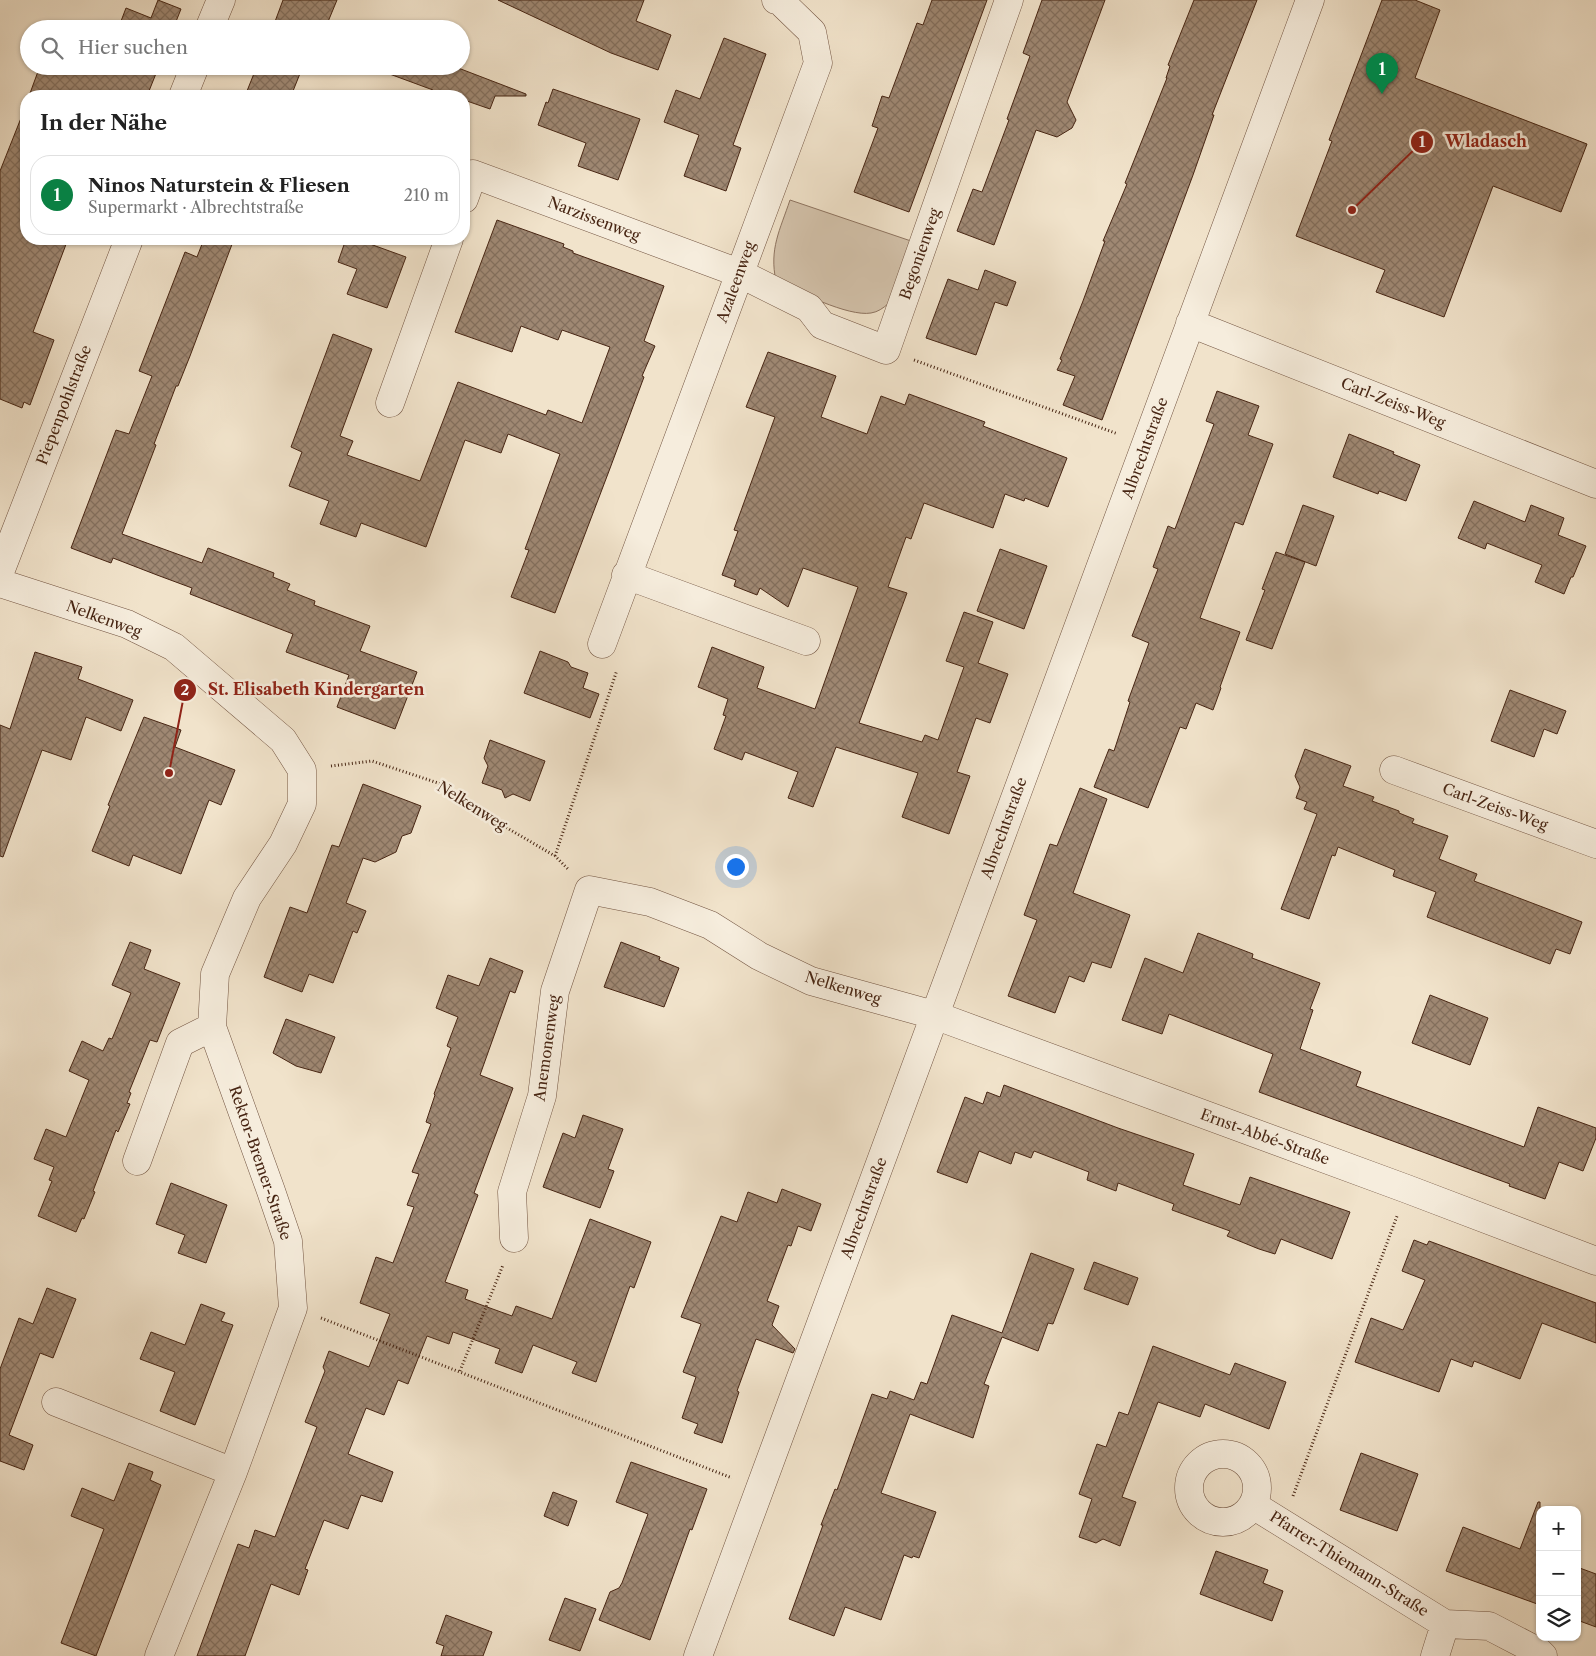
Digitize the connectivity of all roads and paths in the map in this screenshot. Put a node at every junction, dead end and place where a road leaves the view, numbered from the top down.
1 (220, 0) edge
2 (776, 0) edge
3 (1009, 0) edge
4 (1310, 0) edge
5 (213, 20) edge
6 (192, 75) edge
7 (186, 90) edge
8 (470, 182) edge
9 (126, 245) edge
10 (447, 245) edge
11 (739, 273) junction
12 (1190, 323) junction
13 (886, 350) junction
14 (390, 404) dead end
15 (1147, 445) junction
16 (1596, 484) edge
17 (0, 572) edge
18 (626, 575) junction
19 (0, 583) edge
20 (806, 641) dead end
21 (602, 644) joint
22 (302, 770) junction
23 (1394, 770) dead end
24 (1596, 844) edge
25 (555, 856) junction
26 (589, 890) junction
27 (934, 1015) junction
28 (212, 1026) junction
29 (137, 1161) dead end
30 (1407, 1190) junction
31 (514, 1238) joint
32 (1596, 1262) edge
33 (293, 1308) junction
34 (460, 1371) junction
35 (56, 1402) dead end
36 (233, 1472) junction
37 (760, 1489) junction
38 (1253, 1505) dead end
39 (1284, 1523) junction
40 (1445, 1624) junction
41 (159, 1656) edge
42 (698, 1656) edge
43 (1435, 1656) edge
44 (1543, 1656) edge

1 - 5 street
2 - 11 street, Azaleenweg
3 - 13 street, Begonienweg
4 - 12 street, Albrechtstraße
6 - 7 street
8 - 11 street, Narzissenweg
9 - 17 street, Piepenpohlstraße
10 - 14 street
11 - 13 street
11 - 18 street, Azaleenweg
12 - 15 street, Albrechtstraße
12 - 16 street, Carl-Zeiss-Weg
13 - 15 path
15 - 27 street, Albrechtstraße
18 - 20 street
18 - 21 street, Azaleenweg
19 - 22 street, Nelkenweg
21 - 25 path
22 - 25 path, Nelkenweg
22 - 28 street, Rektor-Bremer-Straße
23 - 24 street, Carl-Zeiss-Weg
25 - 26 path, Nelkenweg
26 - 27 street, Nelkenweg
26 - 31 street, Anemonenweg
27 - 30 street, Ernst-Abbé-Straße
27 - 37 street, Albrechtstraße
28 - 29 street
28 - 33 street, Rektor-Bremer-Straße
30 - 32 street, Ernst-Abbé-Straße
30 - 39 path
31 - 34 path
33 - 34 path
33 - 36 street, Rektor-Bremer-Straße
34 - 37 path
35 - 36 street
36 - 41 street, Rektor-Bremer-Straße
37 - 42 street, Albrechtstraße
38 - 39 street, Pfarrer-Thiemann-Straße
39 - 40 street, Pfarrer-Thiemann-Straße
40 - 43 street, Pfarrer-Thiemann-Straße
40 - 44 street, Pfarrer-Thiemann-Straße

